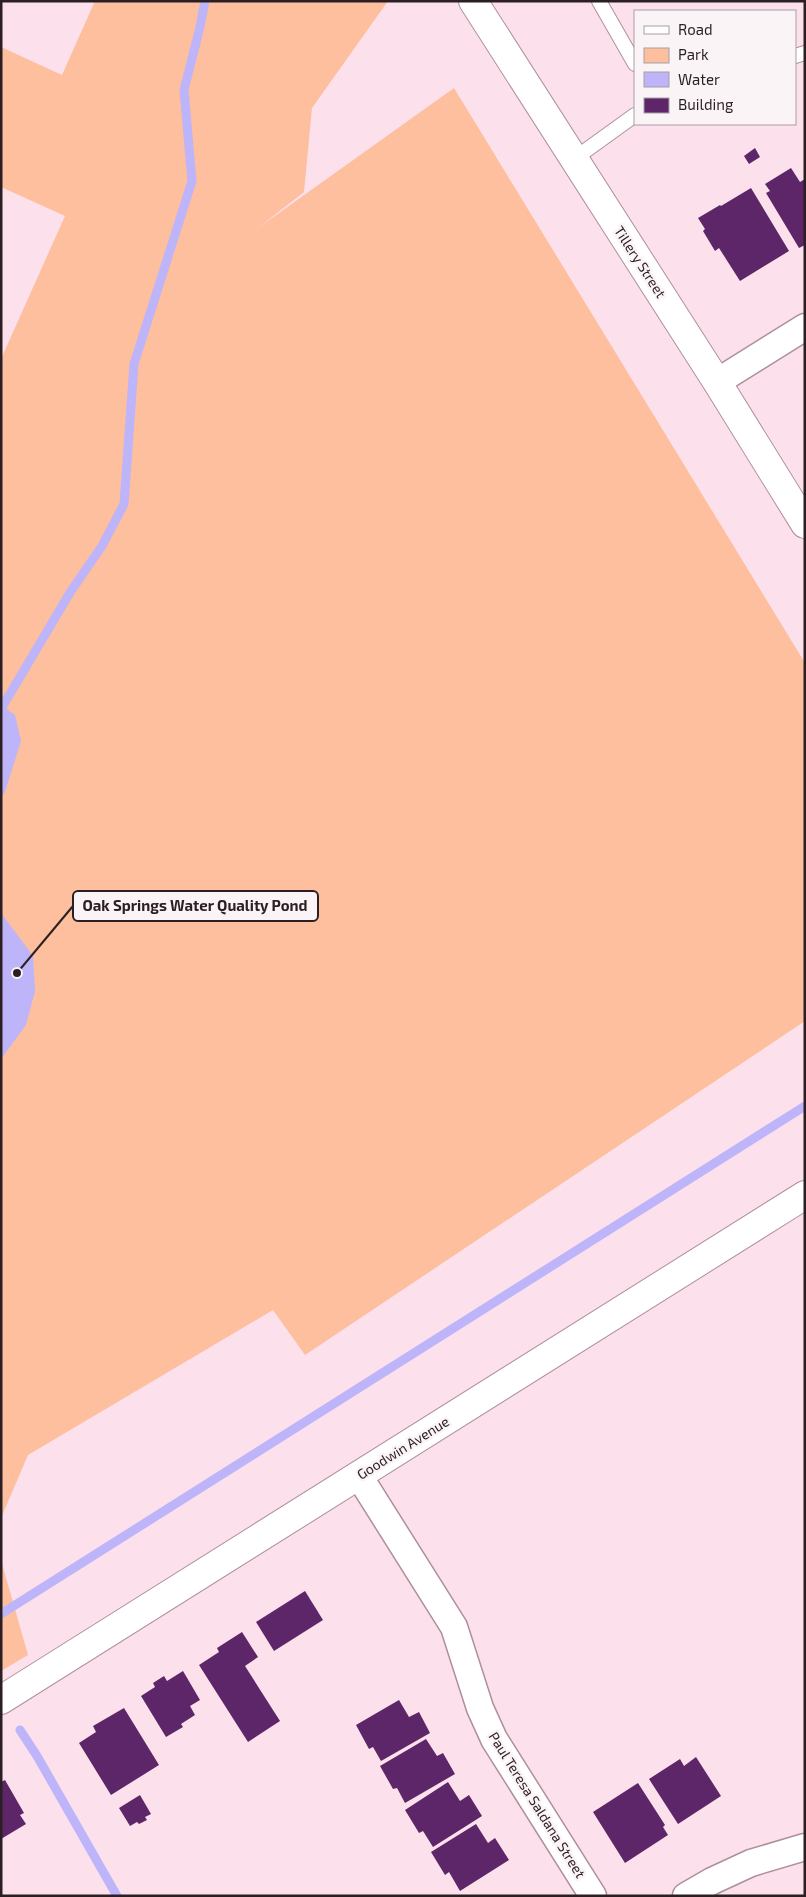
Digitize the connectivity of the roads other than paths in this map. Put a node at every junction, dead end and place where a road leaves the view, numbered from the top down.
1 (473, 1) edge
2 (599, 1) edge
3 (634, 62) edge
4 (634, 116) edge
5 (574, 159) junction
6 (805, 327) edge
7 (717, 382) junction
8 (805, 524) edge
9 (805, 1195) edge
10 (359, 1476) junction
11 (1, 1700) edge
12 (805, 1847) edge
13 (593, 1896) edge
14 (686, 1896) edge

1 - 5 street, Tillery Street
2 - 3 lane
4 - 5 lane
5 - 7 street, Tillery Street
6 - 7 street
7 - 8 street, Tillery Street
9 - 10 street, Goodwin Avenue
10 - 11 street, Goodwin Avenue
10 - 13 street, Paul Teresa Saldana Street
12 - 14 street

